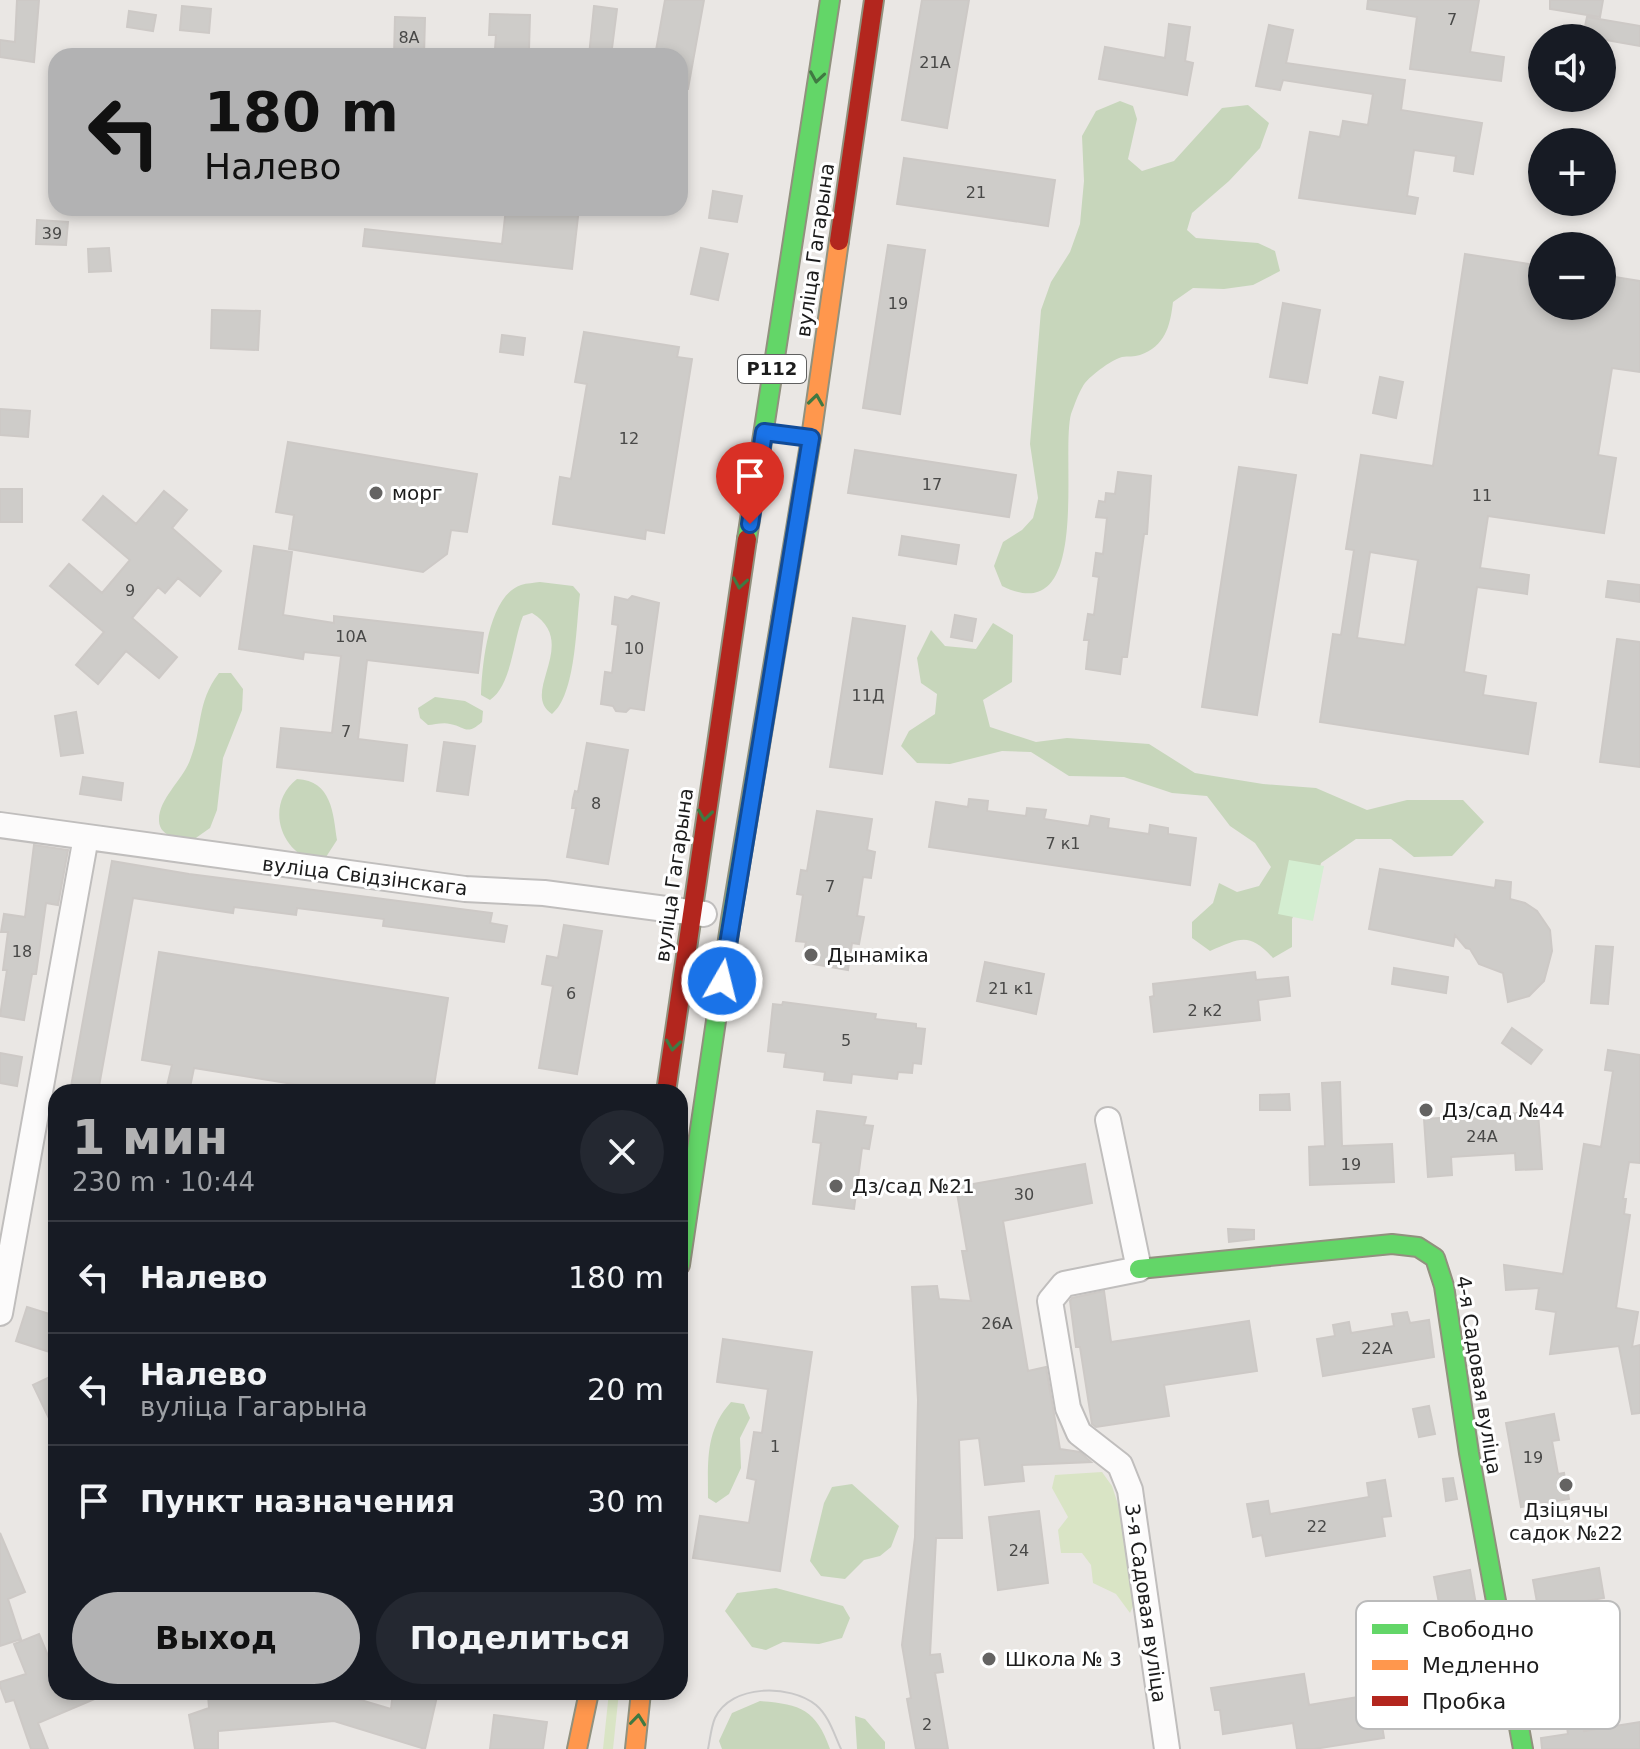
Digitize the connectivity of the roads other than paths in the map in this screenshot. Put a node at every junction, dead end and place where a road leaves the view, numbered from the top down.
1 (830, 0) edge
2 (874, 0) edge
3 (787, 435) junction
4 (0, 825) edge
5 (86, 837) junction
6 (692, 913) junction
7 (731, 919) junction
8 (667, 1084) edge
9 (1108, 1120) dead end
10 (688, 1211) edge
11 (1139, 1269) junction
12 (0, 1313) edge
13 (1496, 1601) edge
14 (588, 1700) edge
15 (589, 1700) edge
16 (640, 1700) edge
17 (1519, 1729) edge
18 (577, 1749) edge
19 (586, 1749) edge
20 (635, 1749) edge
21 (1167, 1749) edge
22 (1523, 1749) edge

1 -> 3 main road, вуліца Гагарына / Р112
3 -> 2 main road, вуліца Гагарына / Р112
3 -> 6 main road, вуліца Гагарына / Р112
3 - 7 main road, вуліца Гагарына / Р112
4 - 5 street, вуліца Свідзінскага
5 - 6 street, вуліца Свідзінскага
5 - 12 street
6 - 7 street, вуліца Свідзінскага
6 -> 8 main road, вуліца Гагарына / Р112
7 - 10 main road, вуліца Гагарына / Р112
9 - 11 street
11 - 13 main road, 4-я Садовая вуліца
11 - 21 street, 3-я Садовая вуліца
14 - 18 main road
15 - 19 main road
20 -> 16 main road
17 - 22 main road, 4-я Садовая вуліца

